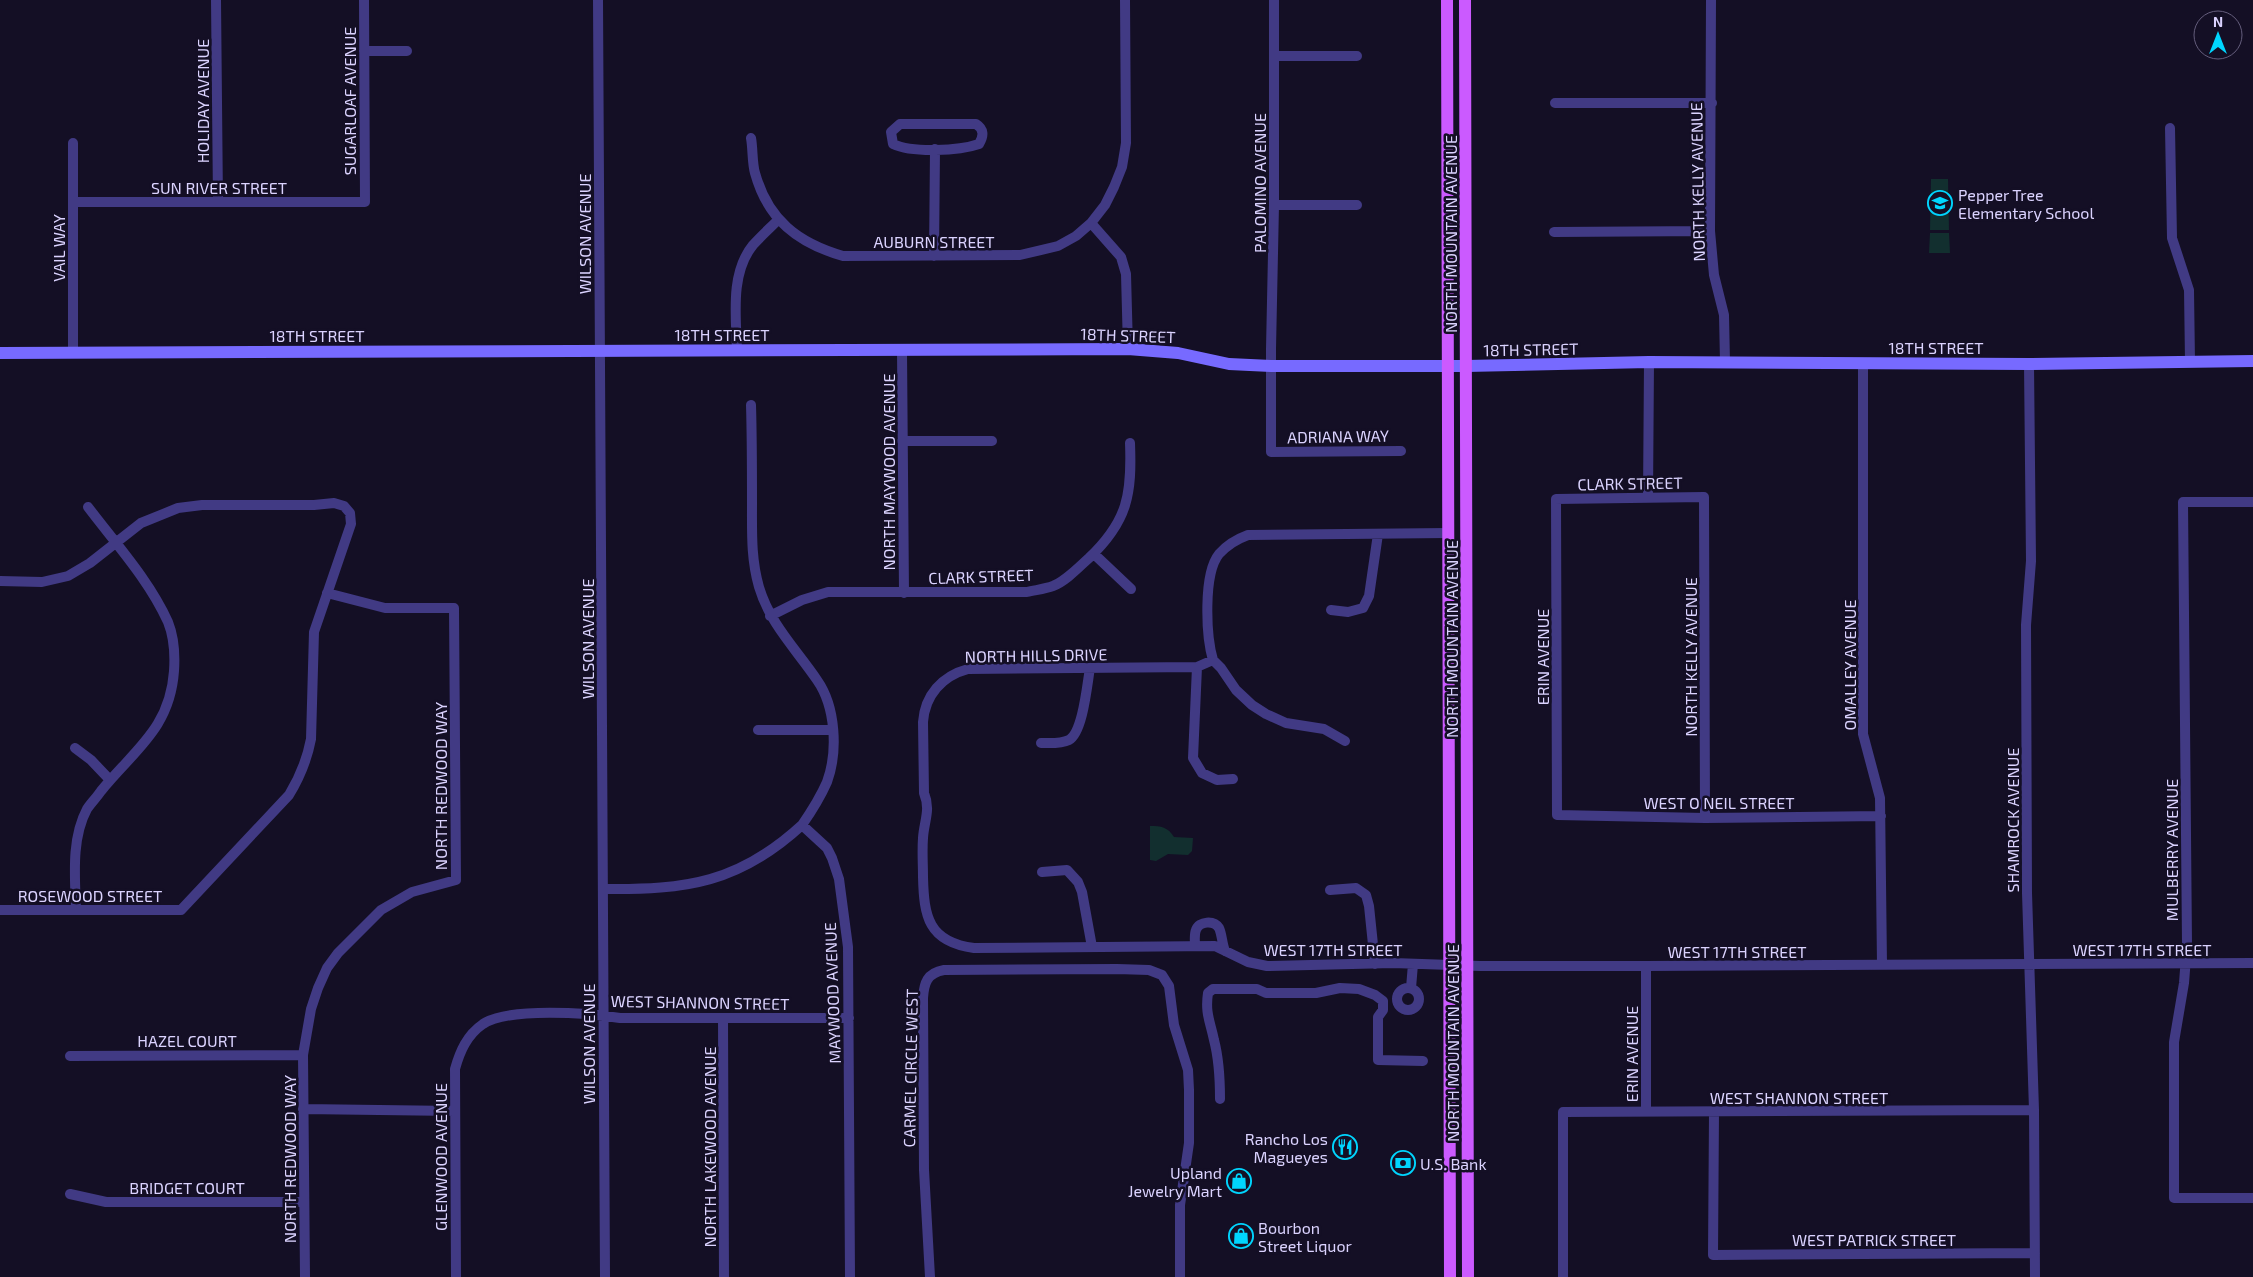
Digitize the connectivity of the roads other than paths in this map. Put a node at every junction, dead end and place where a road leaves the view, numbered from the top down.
1 (216, 0) edge
2 (364, 0) edge
3 (598, 0) edge
4 (1125, 0) edge
5 (1274, 0) edge
6 (1447, 0) edge
7 (1465, 0) edge
8 (1711, 0) edge
9 (364, 51) junction
10 (408, 51) dead end
11 (1274, 56) junction
12 (1357, 56) dead end
13 (1555, 103) dead end
14 (1712, 103) junction
15 (2170, 128) dead end
16 (751, 138) dead end
17 (74, 143) dead end
18 (935, 149) junction
19 (74, 202) junction
20 (218, 202) junction
21 (365, 202) joint
22 (1274, 205) junction
23 (1357, 205) dead end
24 (778, 220) junction
25 (1091, 223) junction
26 (1710, 231) junction
27 (1554, 232) dead end
28 (934, 256) junction
29 (1128, 349) junction
30 (737, 350) junction
31 (600, 351) junction
32 (902, 351) junction
33 (73, 352) junction
34 (0, 353) edge
35 (2253, 361) edge
36 (1649, 362) junction
37 (1725, 362) junction
38 (2190, 362) junction
39 (1863, 363) junction
40 (2029, 364) junction
41 (1271, 366) junction
42 (1448, 366) junction
43 (1466, 366) junction
44 (751, 405) dead end
45 (902, 441) junction
46 (992, 441) dead end
47 (1130, 443) dead end
48 (1401, 451) dead end
49 (1648, 497) junction
50 (1704, 497) joint
51 (1556, 498) joint
52 (2253, 502) edge
53 (88, 507) dead end
54 (1448, 533) junction
55 (1378, 534) junction
56 (116, 544) junction
57 (1094, 554) junction
58 (0, 581) edge
59 (1132, 589) dead end
60 (904, 592) junction
61 (327, 593) junction
62 (1331, 610) dead end
63 (770, 616) junction
64 (1213, 660) junction
65 (1197, 667) junction
66 (1090, 668) junction
67 (758, 730) dead end
68 (833, 730) junction
69 (1344, 741) dead end
70 (1041, 744) dead end
71 (75, 748) dead end
72 (1233, 779) dead end
73 (110, 780) junction
74 (1557, 815) joint
75 (1881, 816) junction
76 (1705, 818) junction
77 (802, 825) junction
78 (1042, 872) dead end
79 (604, 889) junction
80 (1330, 890) dead end
81 (0, 910) edge
82 (76, 910) junction
83 (1155, 946) joint
84 (1195, 946) junction
85 (1092, 947) junction
86 (1225, 951) junction
87 (2253, 963) edge
88 (1375, 964) junction
89 (1413, 964) junction
90 (2031, 964) junction
91 (2186, 964) junction
92 (1882, 965) junction
93 (1451, 966) junction
94 (1469, 966) junction
95 (1646, 966) junction
96 (1411, 988) junction
97 (1397, 1000) junction
98 (1383, 1001) junction
99 (603, 1016) junction
100 (723, 1018) junction
101 (849, 1018) junction
102 (468, 1039) joint
103 (304, 1055) junction
104 (70, 1056) dead end
105 (1422, 1061) dead end
106 (1220, 1099) dead end
107 (304, 1109) junction
108 (2034, 1110) junction
109 (455, 1111) junction
110 (1646, 1112) junction
111 (1714, 1112) junction
112 (70, 1194) dead end
113 (2253, 1198) edge
114 (304, 1202) junction
115 (1450, 1247) junction
116 (1468, 1248) junction
117 (2035, 1253) junction
118 (304, 1277) edge
119 (456, 1277) edge
120 (604, 1277) edge
121 (724, 1277) edge
122 (850, 1277) edge
123 (930, 1277) edge
124 (1180, 1277) edge
125 (1450, 1277) edge
126 (1468, 1277) edge
127 (1563, 1277) edge
128 (2035, 1277) edge

1 - 20 street, HOLIDAY AVENUE
2 - 9 street, SUGARLOAF AVENUE
3 - 31 street, WILSON AVENUE
4 - 25 street, AUBURN STREET
5 - 11 street, PALOMINO AVENUE
6 - 42 main road, NORTH MOUNTAIN AVENUE
7 - 43 main road, NORTH MOUNTAIN AVENUE
8 - 14 street, NORTH KELLY AVENUE
9 - 10 street
9 - 21 street, SUGARLOAF AVENUE
11 - 12 street
11 - 22 street, PALOMINO AVENUE
13 - 14 street
14 - 26 street, NORTH KELLY AVENUE
15 - 38 street
16 - 24 street
17 - 19 street, VAIL WAY
18 - 18 street
18 - 28 street
19 - 20 street, SUN RIVER STREET
19 - 33 street, VAIL WAY
20 - 21 street, SUN RIVER STREET
22 - 23 street
22 - 41 street, PALOMINO AVENUE
24 - 28 street, AUBURN STREET
24 - 30 street
25 - 28 street, AUBURN STREET
25 - 29 street
26 - 27 street
26 - 37 street, NORTH KELLY AVENUE
29 - 32 main road, 18TH STREET
29 - 41 main road, 18TH STREET
30 - 31 main road, 18TH STREET
30 - 32 main road, 18TH STREET
31 - 33 main road, 18TH STREET
31 - 79 street, WILSON AVENUE
32 - 45 street, NORTH MAYWOOD AVENUE
33 - 34 main road, 18TH STREET
35 - 38 main road, 18TH STREET
36 - 37 main road, 18TH STREET
36 - 43 main road, 18TH STREET
36 - 49 street
37 - 39 main road, 18TH STREET
38 - 40 main road, 18TH STREET
39 - 40 main road, 18TH STREET
39 - 75 street, OMALLEY AVENUE
40 - 90 street, SHAMROCK AVENUE
41 - 42 main road, 18TH STREET
41 - 48 street, ADRIANA WAY
42 - 43 main road, 18TH STREET
42 - 54 main road, NORTH MOUNTAIN AVENUE
43 - 94 main road, NORTH MOUNTAIN AVENUE
44 - 63 street
45 - 46 street
45 - 60 street, NORTH MAYWOOD AVENUE
47 - 57 street, CLARK STREET
49 - 50 street, CLARK STREET
49 - 51 street, CLARK STREET
50 - 76 street, NORTH KELLY AVENUE
51 - 74 street, ERIN AVENUE
52 - 91 street, MULBERRY AVENUE
53 - 56 street
54 - 55 street
54 - 93 main road, NORTH MOUNTAIN AVENUE
55 - 62 street
55 - 64 street
56 - 58 street
56 - 61 street
56 - 73 street
57 - 59 street
57 - 60 street, CLARK STREET
60 - 63 street, CLARK STREET
61 - 82 street, ROSEWOOD STREET
61 - 103 street, NORTH REDWOOD WAY
63 - 68 street
64 - 65 street, NORTH HILLS DRIVE
64 - 69 street
65 - 66 street, NORTH HILLS DRIVE
65 - 72 street
66 - 70 street
66 - 85 street, NORTH HILLS DRIVE
67 - 68 street
68 - 77 street
71 - 73 street
73 - 82 street
74 - 76 street, WEST O NEIL STREET
75 - 76 street, WEST O NEIL STREET
75 - 92 street, OMALLEY AVENUE
77 - 79 street
77 - 101 street, MAYWOOD AVENUE
78 - 85 street
79 - 99 street, WILSON AVENUE
80 - 88 street
81 - 82 street, ROSEWOOD STREET
83 - 84 street, WEST 17TH STREET
83 - 85 street, NORTH HILLS DRIVE
84 - 86 street, WEST 17TH STREET
84 - 86 street
86 - 88 street, WEST 17TH STREET
87 - 91 street, WEST 17TH STREET
88 - 89 street, WEST 17TH STREET
89 - 93 street, WEST 17TH STREET
89 - 96 street
90 - 91 street, WEST 17TH STREET
90 - 92 street, WEST 17TH STREET
90 - 108 street, SHAMROCK AVENUE
91 - 113 street, MULBERRY AVENUE
92 - 95 street, WEST 17TH STREET
93 - 94 street, WEST 17TH STREET
93 - 115 main road, NORTH MOUNTAIN AVENUE
94 - 95 street, WEST 17TH STREET
94 - 116 main road, NORTH MOUNTAIN AVENUE
95 - 110 street, ERIN AVENUE
96 - 97 street
96 - 97 street
97 - 98 street
98 - 105 street
98 - 106 street
99 - 100 street, WEST SHANNON STREET
99 - 102 street, WEST SHANNON STREET
99 - 120 street, WILSON AVENUE
100 - 101 street, WEST SHANNON STREET
100 - 121 street, NORTH LAKEWOOD AVENUE
101 - 122 street, MAYWOOD AVENUE
102 - 109 street, GLENWOOD AVENUE
103 - 104 street, HAZEL COURT
103 - 107 street, NORTH REDWOOD WAY
107 - 109 street
107 - 114 street, NORTH REDWOOD WAY
108 - 111 street, WEST SHANNON STREET
108 - 117 street, SHAMROCK AVENUE
109 - 119 street, GLENWOOD AVENUE
110 - 111 street, WEST SHANNON STREET
110 - 127 street, WEST SHANNON STREET
111 - 117 street, WEST PATRICK STREET
112 - 114 street, BRIDGET COURT
114 - 118 street, NORTH REDWOOD WAY
115 - 116 main road
115 - 125 main road, NORTH MOUNTAIN AVENUE
116 - 126 main road, NORTH MOUNTAIN AVENUE
117 - 128 street, SHAMROCK AVENUE
123 - 124 street, CARMEL CIRCLE WEST

